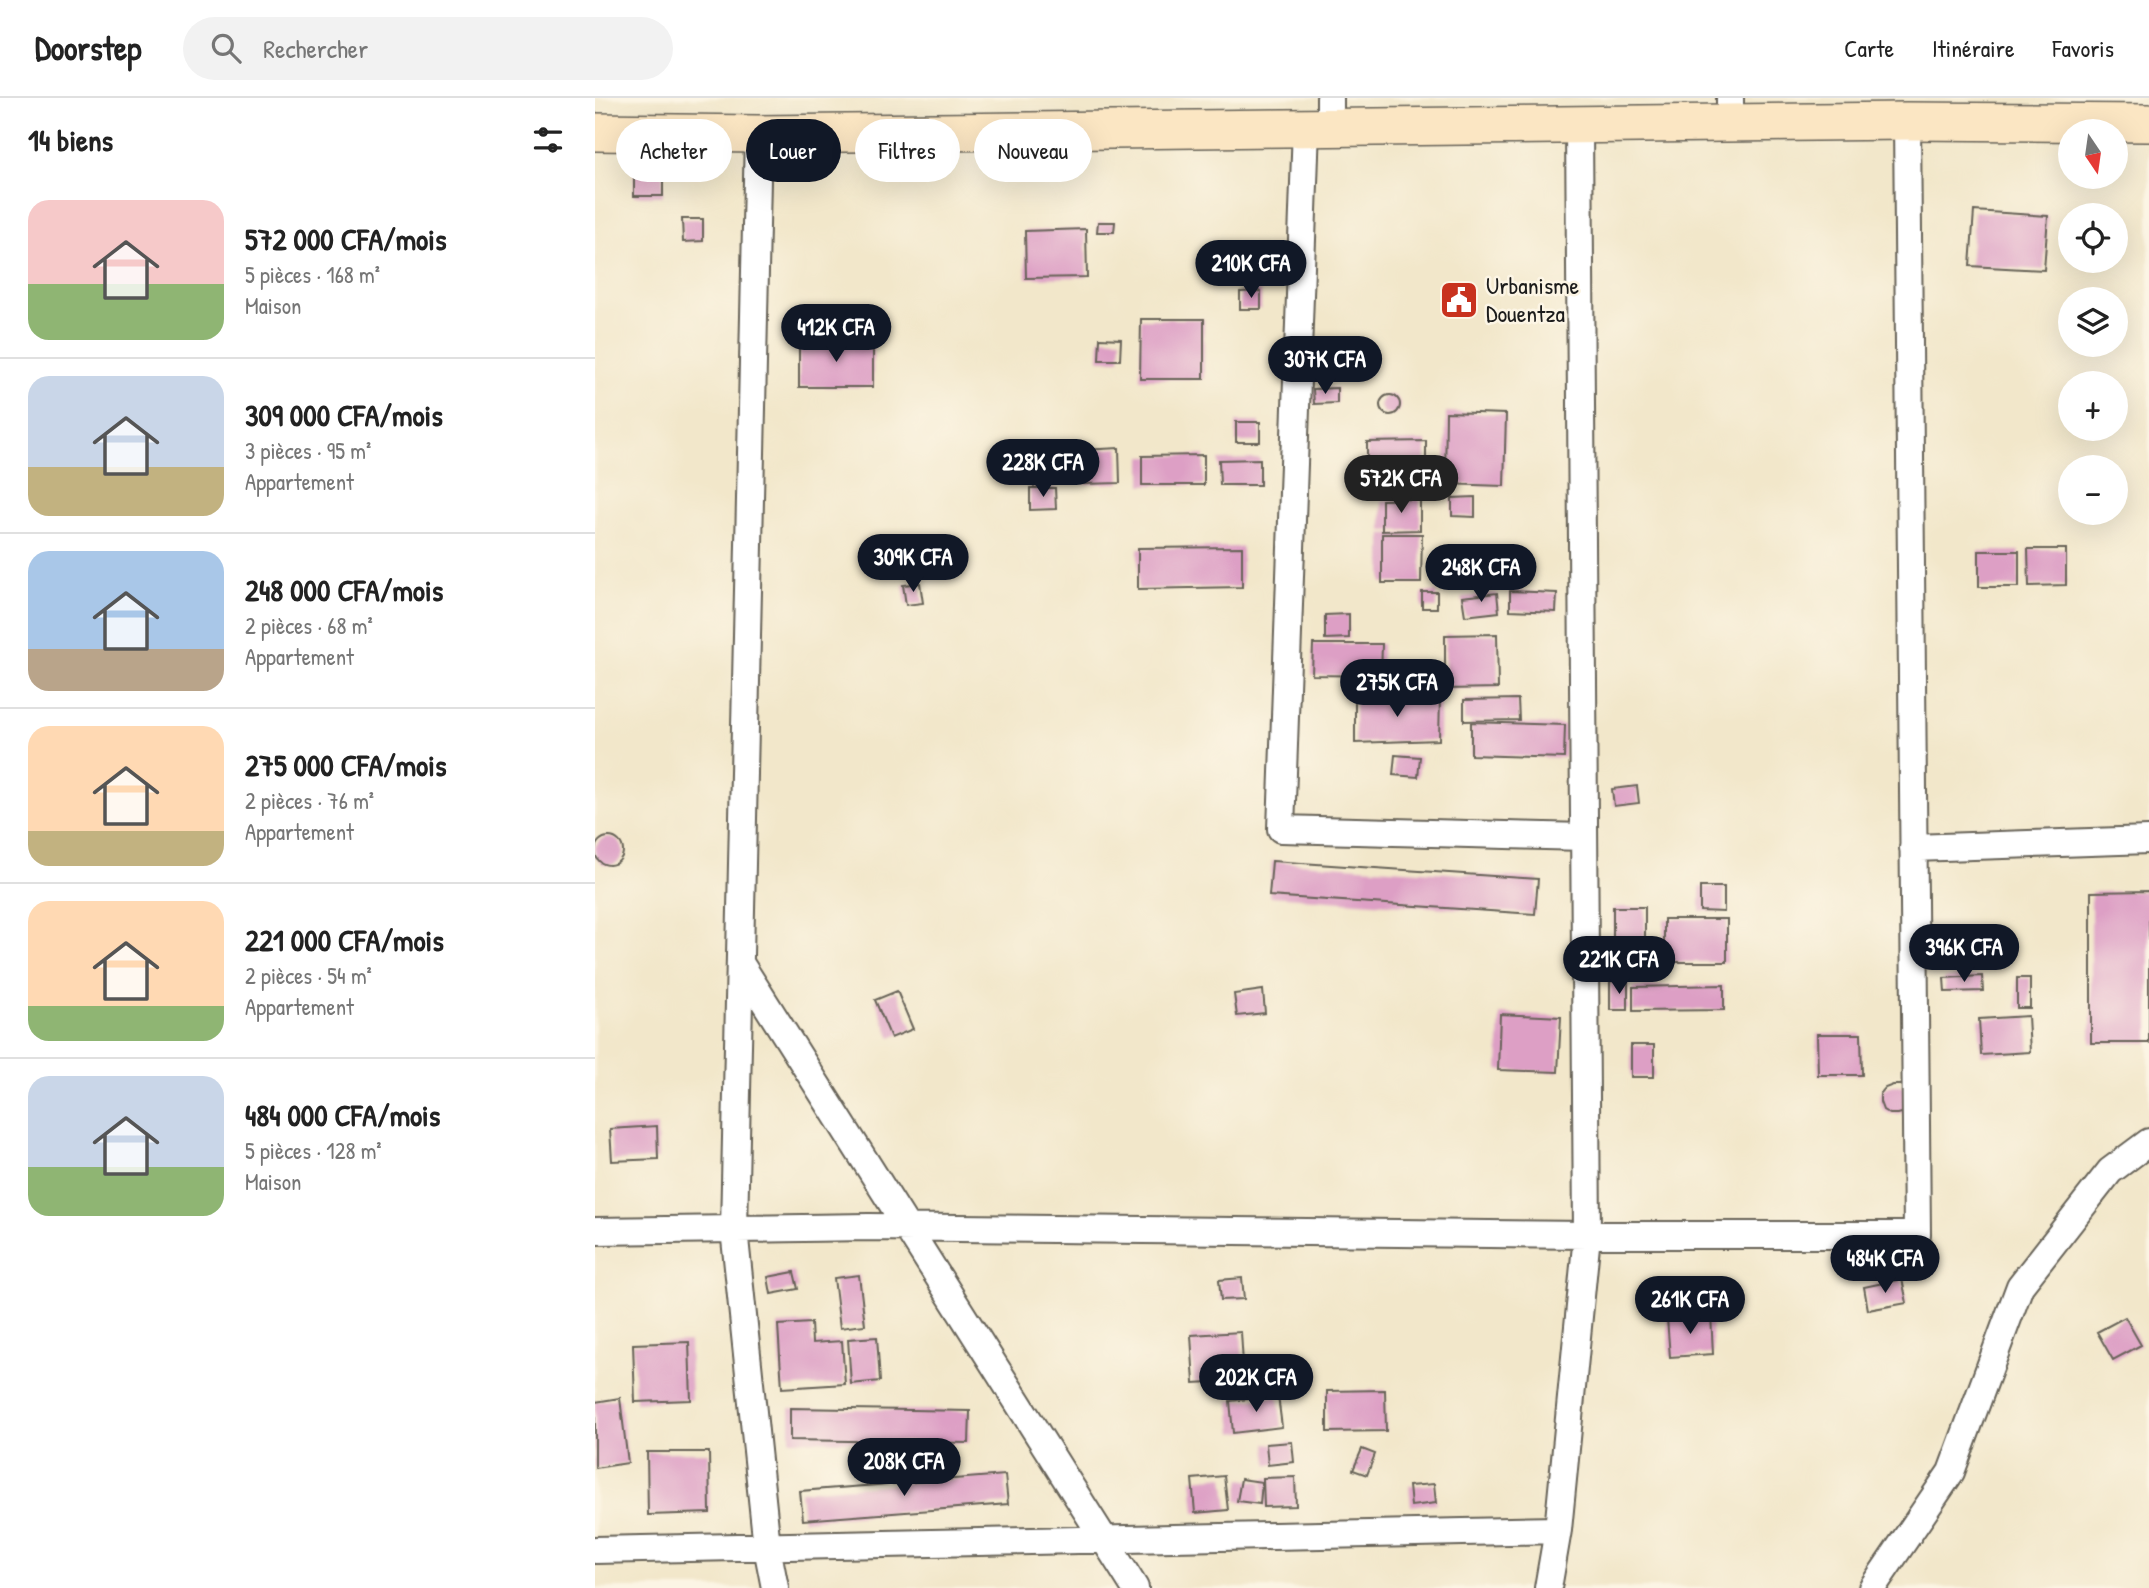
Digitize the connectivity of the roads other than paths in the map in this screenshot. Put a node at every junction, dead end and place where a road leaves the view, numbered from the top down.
1 (1974, 110) edge
2 (1730, 111) edge
3 (1322, 118) edge
4 (1907, 121) junction
5 (2149, 123) edge
6 (1579, 126) junction
7 (595, 132) edge
8 (841, 132) edge
9 (746, 134) edge
10 (757, 182) edge
11 (1584, 837) junction
12 (2149, 840) edge
13 (1913, 848) junction
14 (740, 963) junction
15 (2149, 1142) edge
16 (907, 1227) junction
17 (734, 1229) junction
18 (595, 1231) edge
19 (1587, 1235) junction
20 (1558, 1530) junction
21 (1104, 1540) junction
22 (767, 1546) junction
23 (595, 1550) edge
24 (775, 1588) edge
25 (1135, 1588) edge
26 (1548, 1588) edge
27 (1872, 1588) edge

1 - 4 main road
1 - 5 main road
2 - 4 main road
2 - 6 main road
3 - 6 main road
3 - 8 main road
3 - 11 street
4 - 13 street
6 - 11 street
7 - 9 main road
10 - 14 street
11 - 19 street
12 - 13 street
13 - 19 street
14 - 16 street
14 - 17 street
15 - 27 street
16 - 17 street
16 - 19 street
16 - 21 street
17 - 18 street
17 - 22 street
19 - 20 street
20 - 21 street
20 - 26 street
21 - 22 street
21 - 25 street
22 - 23 street
22 - 24 street

